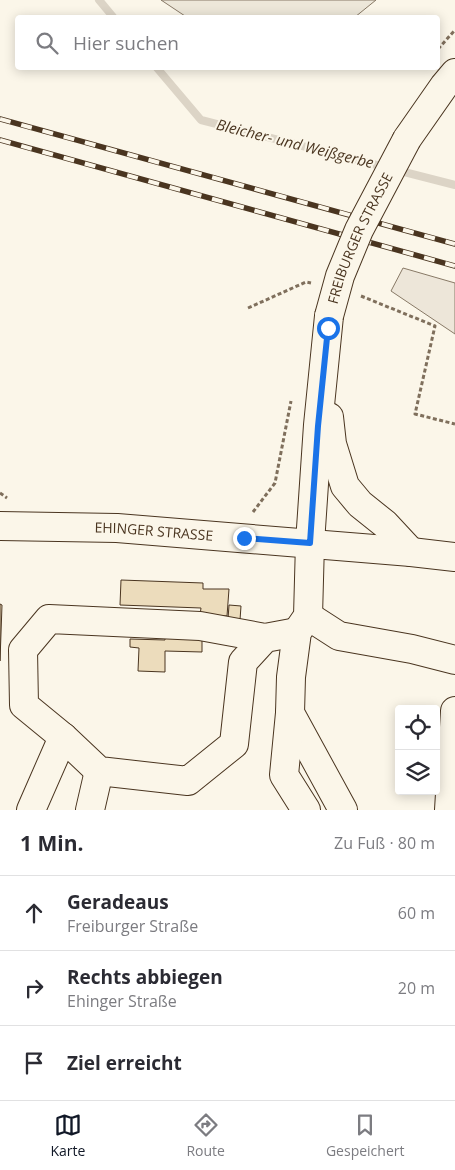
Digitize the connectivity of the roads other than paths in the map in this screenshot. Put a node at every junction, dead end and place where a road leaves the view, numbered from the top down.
1 (455, 73) edge
2 (324, 370) junction
3 (0, 526) edge
4 (310, 543) junction
5 (410, 552) junction
6 (455, 557) edge
7 (302, 624) junction
8 (265, 638) junction
9 (455, 660) edge
10 (455, 710) edge
11 (290, 713) junction
12 (63, 737) junction
13 (99, 771) junction
14 (32, 810) edge
15 (90, 810) edge
16 (306, 810) edge
17 (342, 810) edge
18 (450, 810) edge

1 - 2 street, FREIBURGER STRASSE, bridge
2 - 4 street, FREIBURGER STRASSE
2 - 5 street
3 - 4 street, EHINGER STRASSE
4 - 5 street, EHINGER STRASSE
4 - 7 street, FREIBURGER STRASSE
5 - 6 street, EHINGER STRASSE
7 - 8 street
7 - 9 street
7 - 11 street, FREIBURGER STRASSE
8 - 12 street
8 - 13 street
10 - 18 street
11 - 16 street, FREIBURGER STRASSE
11 - 17 street
12 - 13 street
12 - 14 street
13 - 15 street

